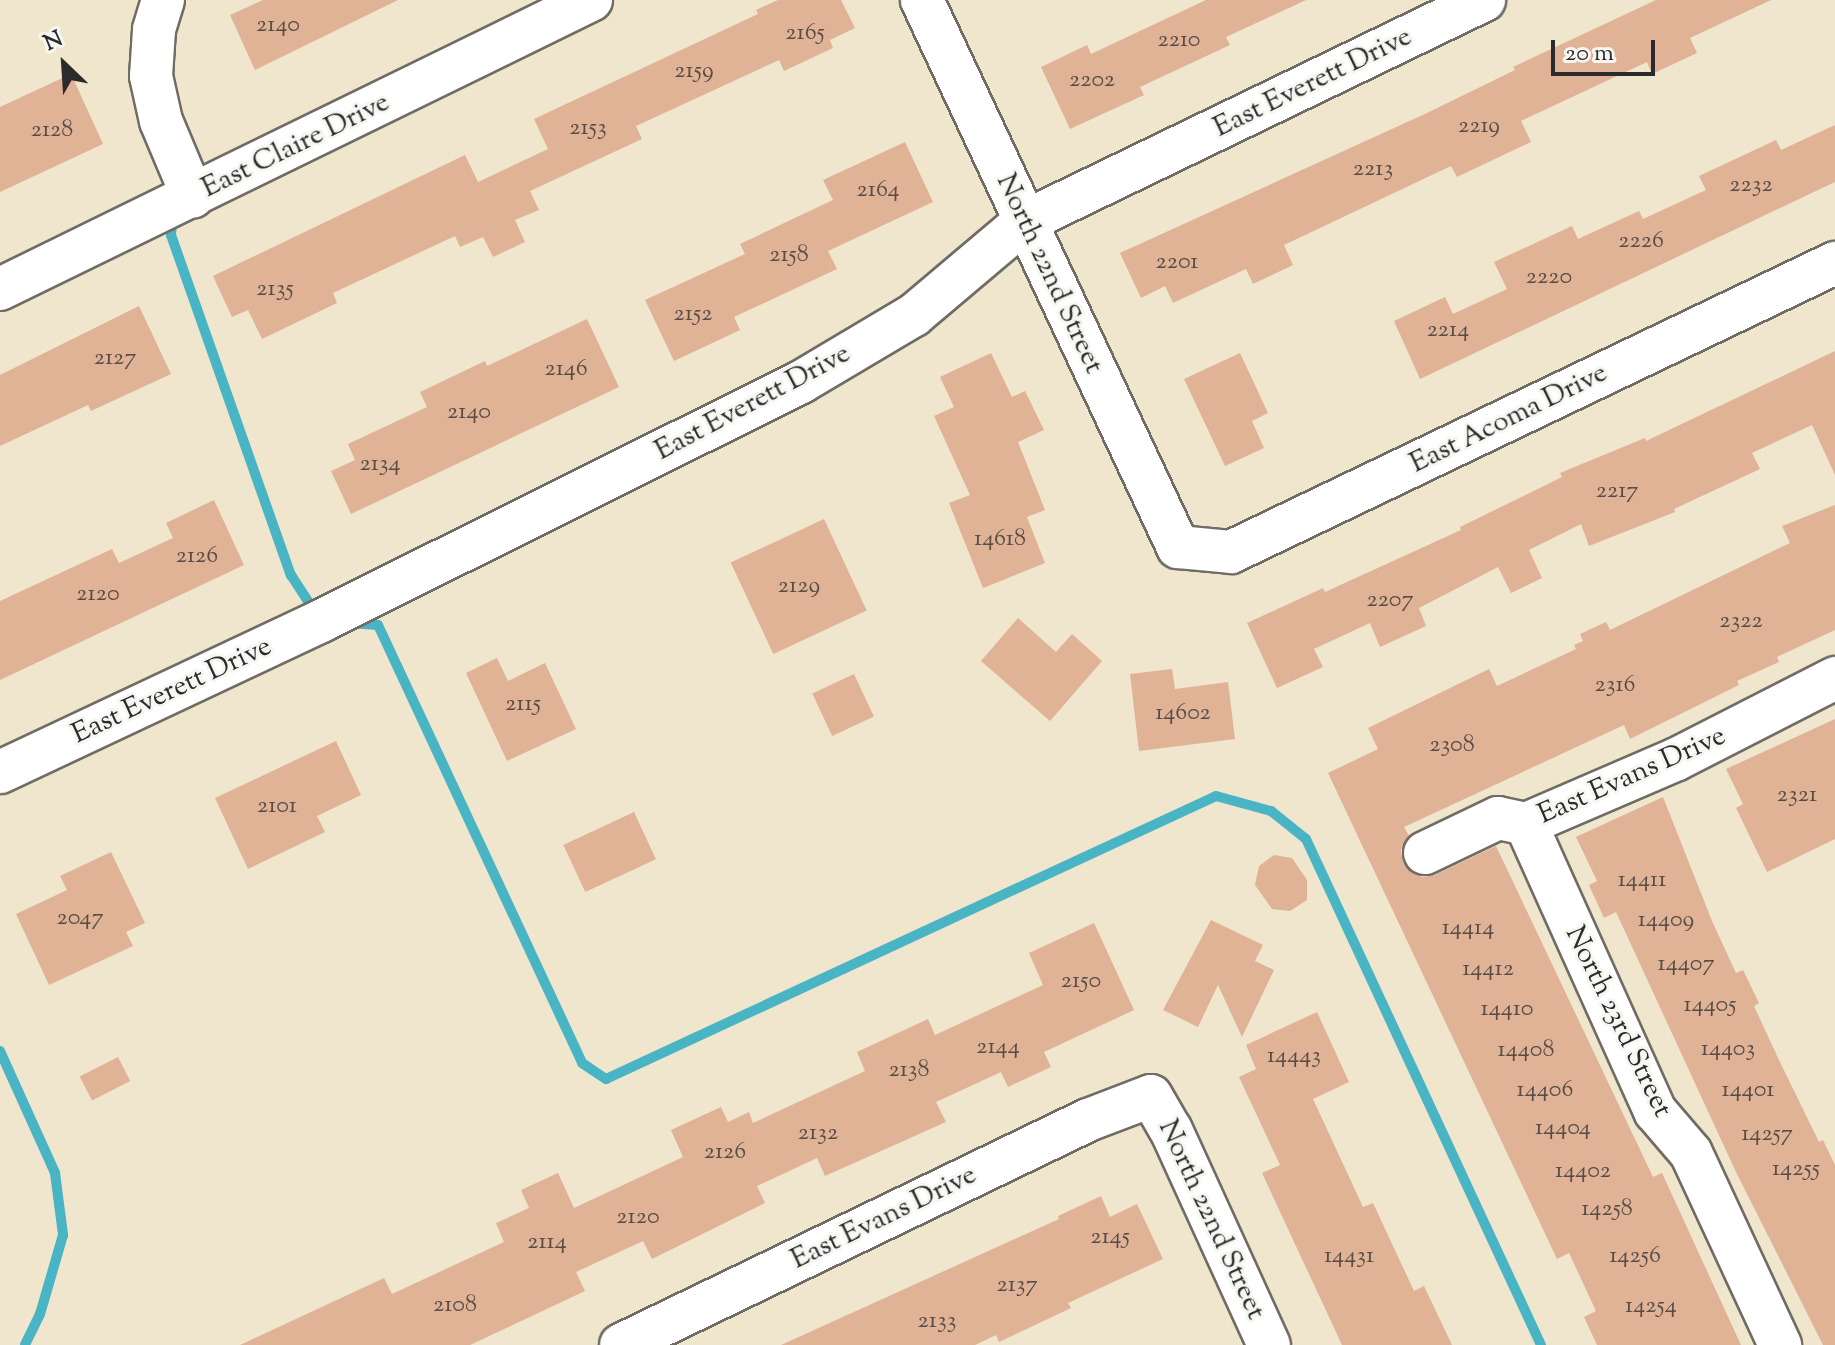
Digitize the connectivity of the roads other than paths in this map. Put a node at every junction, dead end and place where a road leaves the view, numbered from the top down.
1 (163, 0) edge
2 (591, 0) edge
3 (922, 0) edge
4 (1484, 0) edge
5 (193, 197) junction
6 (1024, 222) junction
7 (1835, 263) edge
8 (0, 289) edge
9 (1178, 547) joint
10 (1835, 678) edge
11 (0, 772) edge
12 (1526, 824) junction
13 (1425, 853) dead end
14 (1151, 1096) joint
15 (621, 1345) edge
16 (1269, 1345) edge
17 (1780, 1345) edge

1 - 5 street
2 - 5 street, East Claire Drive
3 - 6 street, North 22nd Street
4 - 6 street, East Everett Drive
5 - 8 street, East Claire Drive
6 - 9 street, North 22nd Street
6 - 11 street, East Everett Drive
7 - 9 street, East Acoma Drive
10 - 12 street, East Evans Drive
12 - 13 street, East Evans Drive
12 - 17 street, North 23rd Street
14 - 15 street, East Evans Drive
14 - 16 street, North 22nd Street

